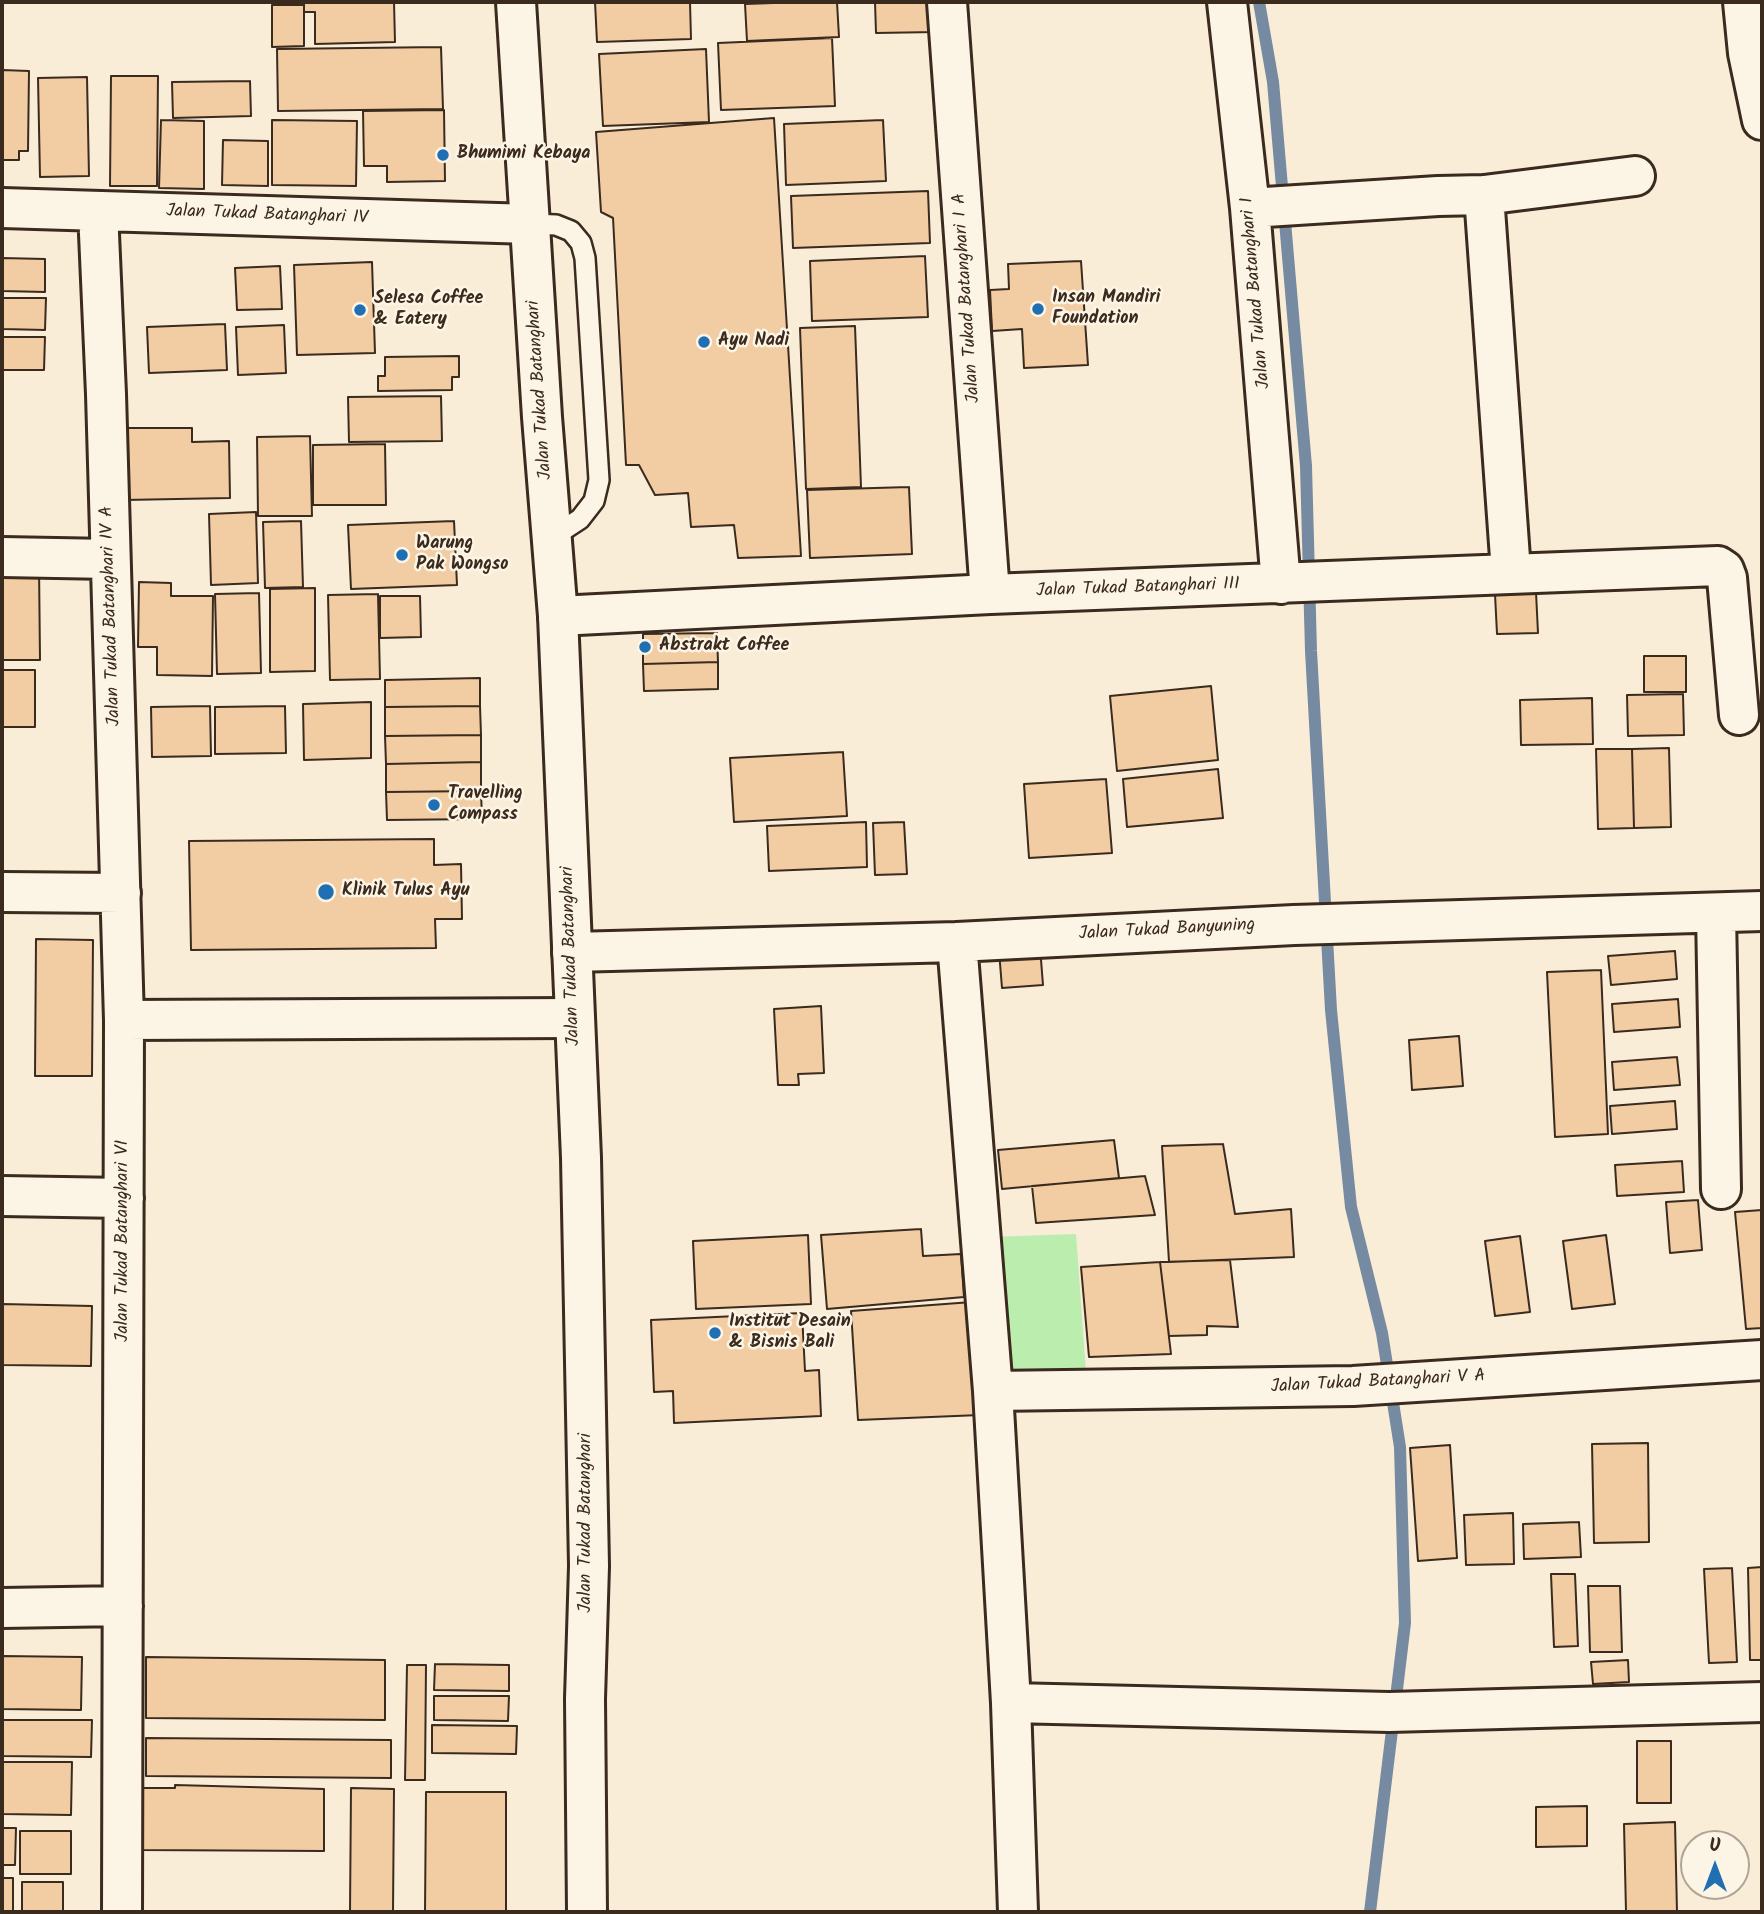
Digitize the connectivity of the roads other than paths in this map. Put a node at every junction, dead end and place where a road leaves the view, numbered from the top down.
1 (516, 2) edge
2 (947, 2) edge
3 (1227, 2) edge
4 (1743, 2) edge
5 (1762, 120) edge
6 (1635, 176) dead end
7 (1484, 195) junction
8 (2, 208) edge
9 (1264, 208) junction
10 (97, 211) junction
11 (531, 224) junction
12 (551, 538) junction
13 (2, 557) edge
14 (110, 559) junction
15 (1511, 572) junction
16 (1293, 583) junction
17 (989, 594) junction
18 (558, 616) junction
19 (1739, 715) dead end
20 (2, 892) edge
21 (121, 894) junction
22 (1762, 911) edge
23 (1716, 914) junction
24 (957, 942) junction
25 (572, 952) junction
26 (574, 1018) junction
27 (124, 1020) junction
28 (1721, 1189) dead end
29 (2, 1196) edge
30 (124, 1198) junction
31 (1762, 1360) edge
32 (993, 1391) junction
33 (123, 1606) junction
34 (2, 1608) edge
35 (1762, 1702) edge
36 (1011, 1703) junction
37 (122, 1912) edge
38 (587, 1912) edge
39 (1018, 1912) edge

1 - 11 street, Jalan Tukad Batanghari
2 - 17 street, Jalan Tukad Batanghari I A
3 - 9 street, Jalan Tukad Batanghari I
4 - 5 street
6 - 7 street
7 - 9 street
7 - 15 street
8 - 10 street, Jalan Tukad Batanghari IV
9 - 16 street, Jalan Tukad Batanghari I
10 - 11 street, Jalan Tukad Batanghari IV
10 - 14 street, Jalan Tukad Batanghari IV A
11 - 12 street, Jalan Tukad Batanghari
11 - 12 lane
12 - 18 street, Jalan Tukad Batanghari
13 - 14 street
14 - 21 street, Jalan Tukad Batanghari IV A
15 - 16 street, Jalan Tukad Batanghari III
15 - 19 street, Jalan Tukad Batanghari III
16 - 17 street, Jalan Tukad Batanghari III
17 - 18 street, Jalan Tukad Batanghari III
18 - 25 street, Jalan Tukad Batanghari
20 - 21 street
21 - 27 street, Jalan Tukad Batanghari IV A
22 - 23 street, Jalan Tukad Banyuning
23 - 24 street, Jalan Tukad Banyuning
23 - 28 street
24 - 25 street, Jalan Tukad Banyuning
24 - 32 street
25 - 26 street, Jalan Tukad Batanghari
26 - 27 street
26 - 38 street, Jalan Tukad Batanghari
27 - 30 street, Jalan Tukad Batanghari VI
29 - 30 street
30 - 33 street, Jalan Tukad Batanghari VI
31 - 32 street, Jalan Tukad Batanghari V A
32 - 36 street
33 - 34 street
33 - 37 street, Jalan Tukad Batanghari VI
35 - 36 street
36 - 39 street

